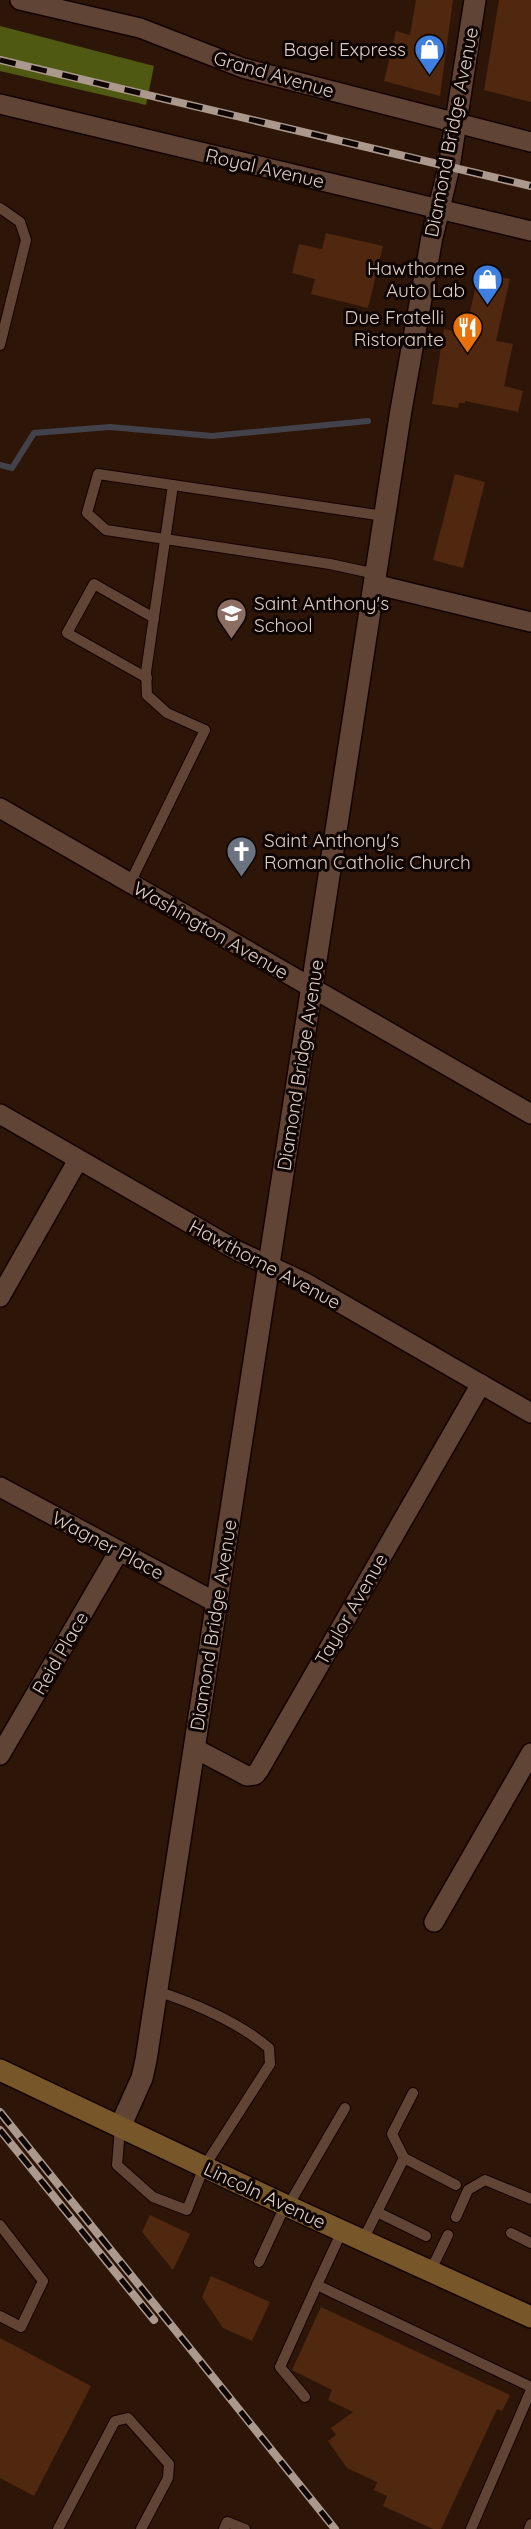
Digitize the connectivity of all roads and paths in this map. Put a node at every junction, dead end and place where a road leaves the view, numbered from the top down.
1 (20, 0) edge
2 (475, 0) edge
3 (0, 104) edge
4 (456, 123) junction
5 (531, 142) edge
6 (0, 208) edge
7 (440, 209) junction
8 (531, 231) edge
9 (0, 345) edge
10 (173, 485) junction
11 (384, 516) junction
12 (165, 539) junction
13 (375, 579) junction
14 (154, 618) junction
15 (531, 622) edge
16 (147, 678) junction
17 (0, 808) edge
18 (130, 883) junction
19 (312, 988) junction
20 (0, 1114) edge
21 (531, 1114) edge
22 (78, 1160) junction
23 (269, 1266) junction
24 (0, 1297) edge
25 (481, 1384) junction
26 (531, 1413) edge
27 (0, 1487) edge
28 (120, 1551) junction
29 (217, 1603) junction
30 (6, 1733) edge
31 (194, 1748) junction
32 (531, 1753) edge
33 (0, 1755) edge
34 (434, 1922) dead end
35 (157, 1990) junction
36 (0, 2070) edge
37 (413, 2093) dead end
38 (345, 2108) dead end
39 (120, 2127) junction
40 (404, 2158) junction
41 (204, 2167) junction
42 (456, 2185) dead end
43 (531, 2199) edge
44 (287, 2206) junction
45 (377, 2212) junction
46 (456, 2217) dead end
47 (0, 2225) edge
48 (342, 2231) junction
49 (511, 2233) dead end
50 (448, 2235) dead end
51 (426, 2236) dead end
52 (362, 2241) junction
53 (531, 2242) edge
54 (259, 2262) dead end
55 (430, 2272) junction
56 (317, 2285) junction
57 (0, 2316) edge
58 (531, 2317) edge
59 (531, 2389) edge
60 (305, 2397) dead end
61 (531, 2524) edge
62 (58, 2529) edge
63 (141, 2529) edge
64 (224, 2529) edge
65 (245, 2529) edge
66 (471, 2529) edge
67 (529, 2529) edge

1 - 4 street, Grand Avenue
2 - 4 street, Diamond Bridge Avenue
3 - 7 street, Royal Avenue
4 - 5 street, Grand Avenue
4 - 7 street, Diamond Bridge Avenue
6 - 9 lane
7 - 8 street, Royal Avenue
7 - 11 street, Diamond Bridge Avenue
10 - 11 lane
10 - 12 lane
10 - 12 lane
11 - 13 street, Diamond Bridge Avenue
12 - 13 lane
12 - 14 lane
13 - 15 street
13 - 19 street, Diamond Bridge Avenue
14 - 16 lane
14 - 16 lane
16 - 18 lane
17 - 18 street, Washington Avenue
18 - 19 street, Washington Avenue
19 - 21 street, Washington Avenue
19 - 23 street, Diamond Bridge Avenue
20 - 22 street, Hawthorne Avenue
22 - 23 street, Hawthorne Avenue
22 - 24 street
23 - 25 street, Hawthorne Avenue
23 - 29 street, Diamond Bridge Avenue
25 - 26 street, Hawthorne Avenue
25 - 31 street, Taylor Avenue
27 - 28 street, Wagner Place
28 - 29 street, Wagner Place
28 - 30 street, Reid Place
29 - 31 street, Diamond Bridge Avenue
30 - 33 street, Reid Place
31 - 35 street, Diamond Bridge Avenue
32 - 34 street
35 - 39 street, Diamond Bridge Avenue
35 - 41 lane
36 - 39 main road, Lincoln Avenue
37 - 40 lane
38 - 44 lane
39 - 41 main road, Lincoln Avenue
39 - 41 lane
40 - 42 lane
40 - 45 lane
41 - 44 main road, Lincoln Avenue
43 - 46 lane
44 - 48 main road, Lincoln Avenue
44 - 54 lane
45 - 51 lane
45 - 52 lane
47 - 57 lane
48 - 52 main road, Lincoln Avenue
48 - 56 lane
49 - 53 lane
50 - 55 lane
52 - 55 main road, Lincoln Avenue
55 - 58 main road, Lincoln Avenue
56 - 59 lane
56 - 60 lane
59 - 66 lane
61 - 67 lane
62 - 63 lane
64 - 65 lane

